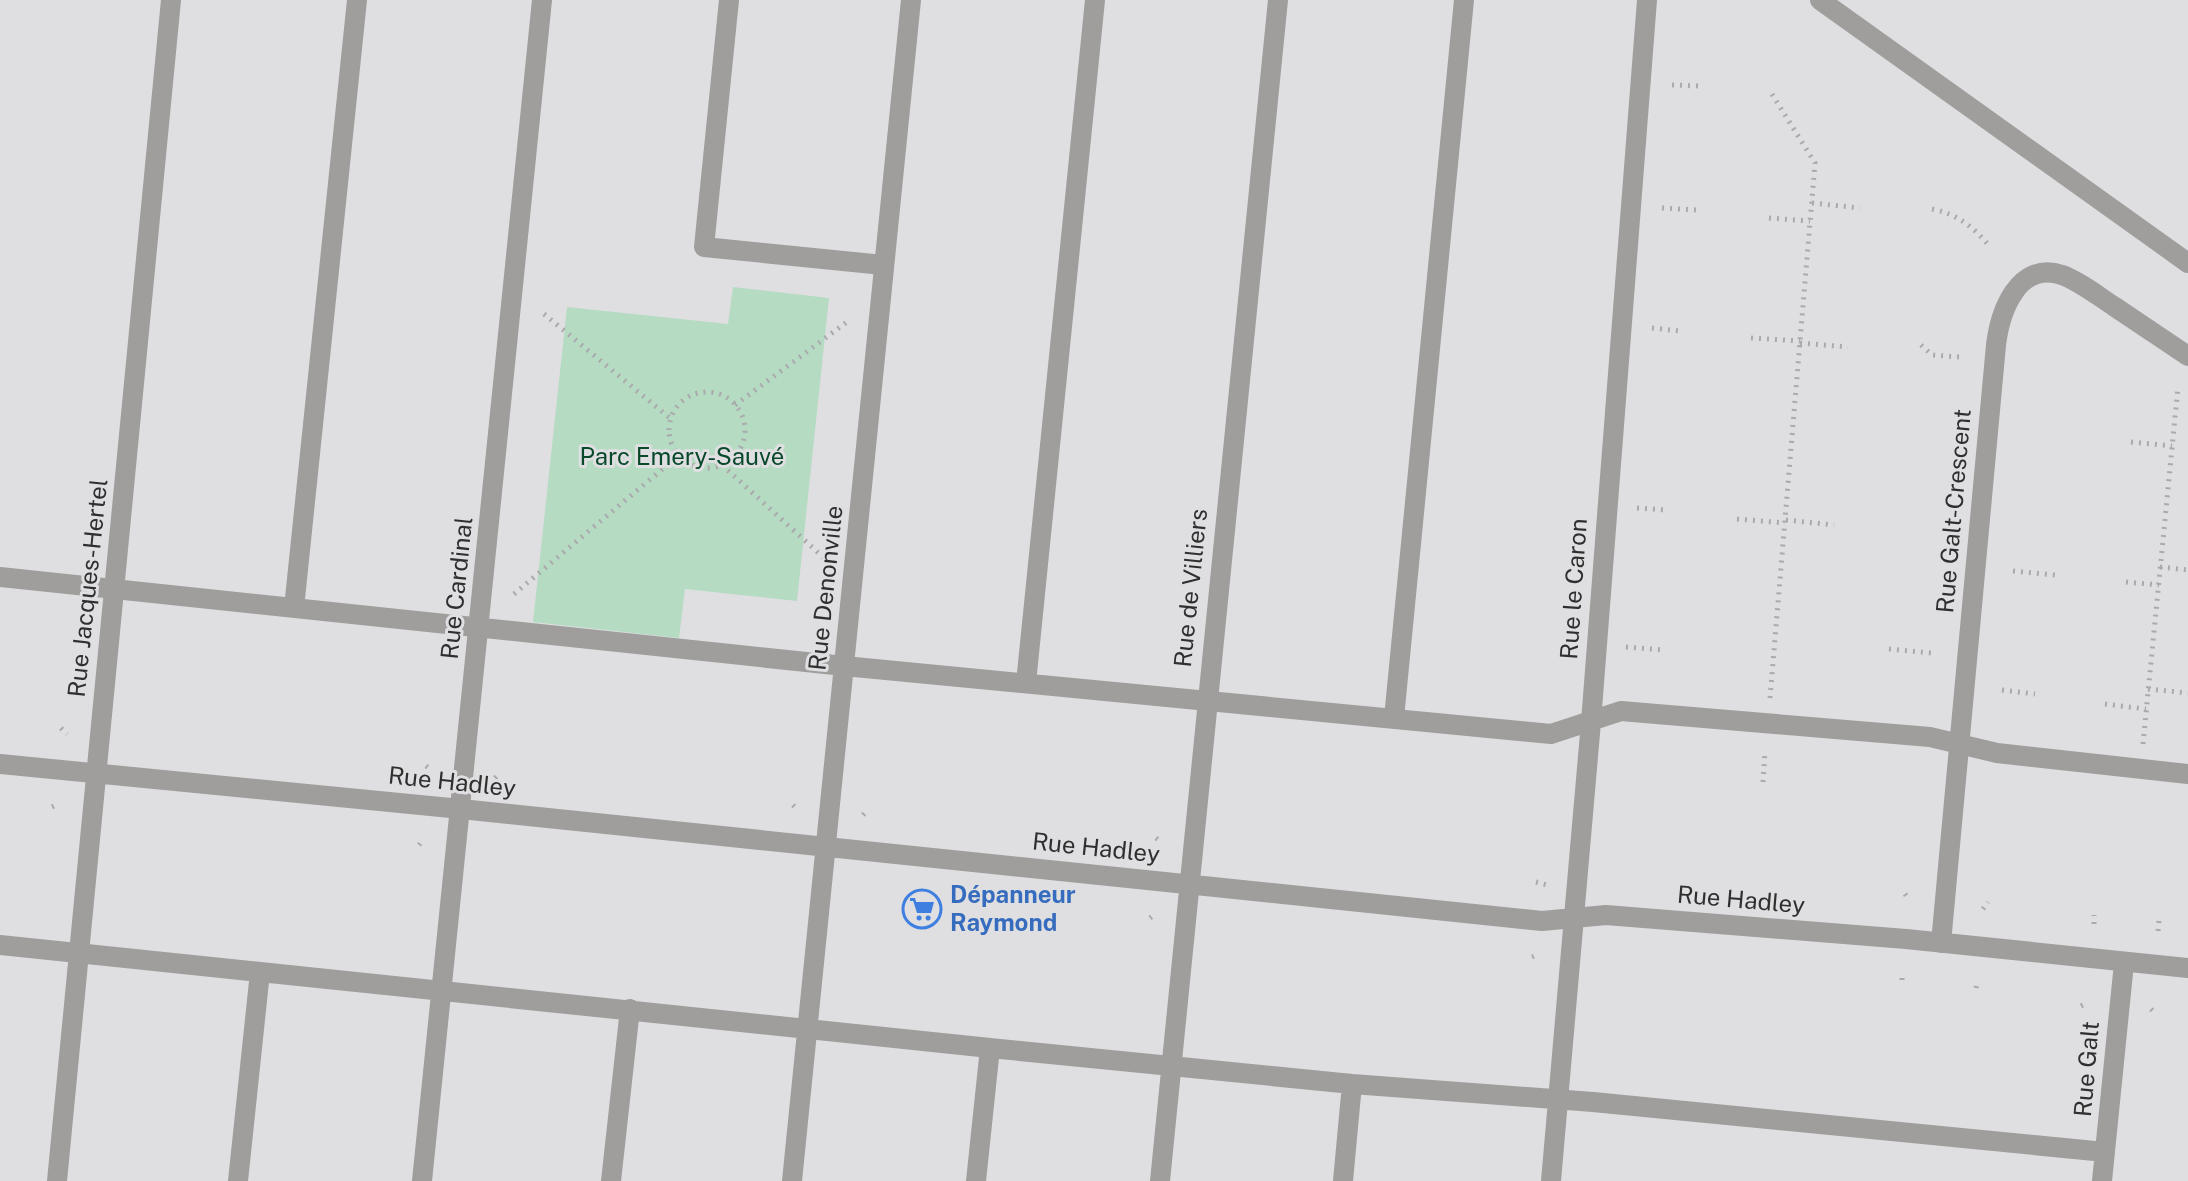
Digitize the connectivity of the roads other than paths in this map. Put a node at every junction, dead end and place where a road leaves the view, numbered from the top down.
1 (171, 0) edge
2 (357, 0) edge
3 (542, 0) edge
4 (729, 0) edge
5 (911, 0) edge
6 (1095, 0) edge
7 (1278, 0) edge
8 (1464, 0) edge
9 (1647, 0) edge
10 (1820, 0) edge
11 (2188, 263) edge
12 (883, 265) junction
13 (2188, 356) edge
14 (0, 577) edge
15 (115, 590) junction
16 (294, 608) junction
17 (480, 626) junction
18 (844, 666) junction
19 (1026, 683) junction
20 (1206, 700) junction
21 (1394, 718) junction
22 (1591, 722) junction
23 (1959, 743) junction
24 (0, 764) edge
25 (96, 772) junction
26 (2188, 774) edge
27 (461, 809) junction
28 (827, 847) junction
29 (1188, 883) junction
30 (1573, 918) junction
31 (1941, 943) junction
32 (0, 945) edge
33 (80, 953) junction
34 (2124, 963) junction
35 (2188, 968) edge
36 (260, 972) junction
37 (441, 991) junction
38 (630, 1009) junction
39 (807, 1028) junction
40 (990, 1048) junction
41 (1171, 1064) junction
42 (1352, 1084) junction
43 (1558, 1099) junction
44 (2105, 1152) junction
45 (57, 1181) edge
46 (238, 1181) edge
47 (422, 1181) edge
48 (611, 1181) edge
49 (792, 1181) edge
50 (976, 1181) edge
51 (1160, 1181) edge
52 (1343, 1181) edge
53 (1551, 1181) edge
54 (2102, 1181) edge

1 - 15 street, Rue Jacques-Hertel
2 - 16 street
3 - 17 street, Rue Cardinal
4 - 12 street
5 - 12 street, Rue Denonville
6 - 19 street
7 - 20 street, Rue de Villiers
8 - 21 street
9 - 22 street, Rue le Caron
10 - 11 street
12 - 18 street, Rue Denonville
13 - 23 street, Rue Galt-Crescent
14 - 15 street
15 - 16 street
15 - 25 street, Rue Jacques-Hertel
16 - 17 street
17 - 18 street
17 - 27 street, Rue Cardinal
18 - 19 street
18 - 28 street, Rue Denonville
19 - 20 street
20 - 21 street
20 - 29 street, Rue de Villiers
21 - 22 street
22 - 23 street
22 - 30 street, Rue le Caron
23 - 26 street
23 - 31 street, Rue Galt-Crescent
24 - 25 street, Rue Hadley
25 - 27 street, Rue Hadley
25 - 33 street, Rue Jacques-Hertel
27 - 28 street, Rue Hadley
27 - 37 street, Rue Cardinal
28 - 29 street, Rue Hadley
28 - 39 street, Rue Denonville
29 - 30 street, Rue Hadley
29 - 41 street, Rue de Villiers
30 - 31 street, Rue Hadley
30 - 43 street, Rue le Caron
31 - 34 street, Rue Hadley
32 - 33 street
33 - 36 street
33 - 45 street, Rue Jacques-Hertel
34 - 35 street, Rue Hadley
34 - 44 street, Rue Galt
36 - 37 street
36 - 46 street
37 - 38 street
37 - 47 street, Rue Cardinal
38 - 39 street
38 - 48 street
39 - 40 street
39 - 49 street, Rue Denonville
40 - 41 street
40 - 50 street
41 - 42 street
41 - 51 street, Rue de Villiers
42 - 43 street
42 - 52 street
43 - 44 street
43 - 53 street, Rue le Caron
44 - 54 street, Rue Galt

